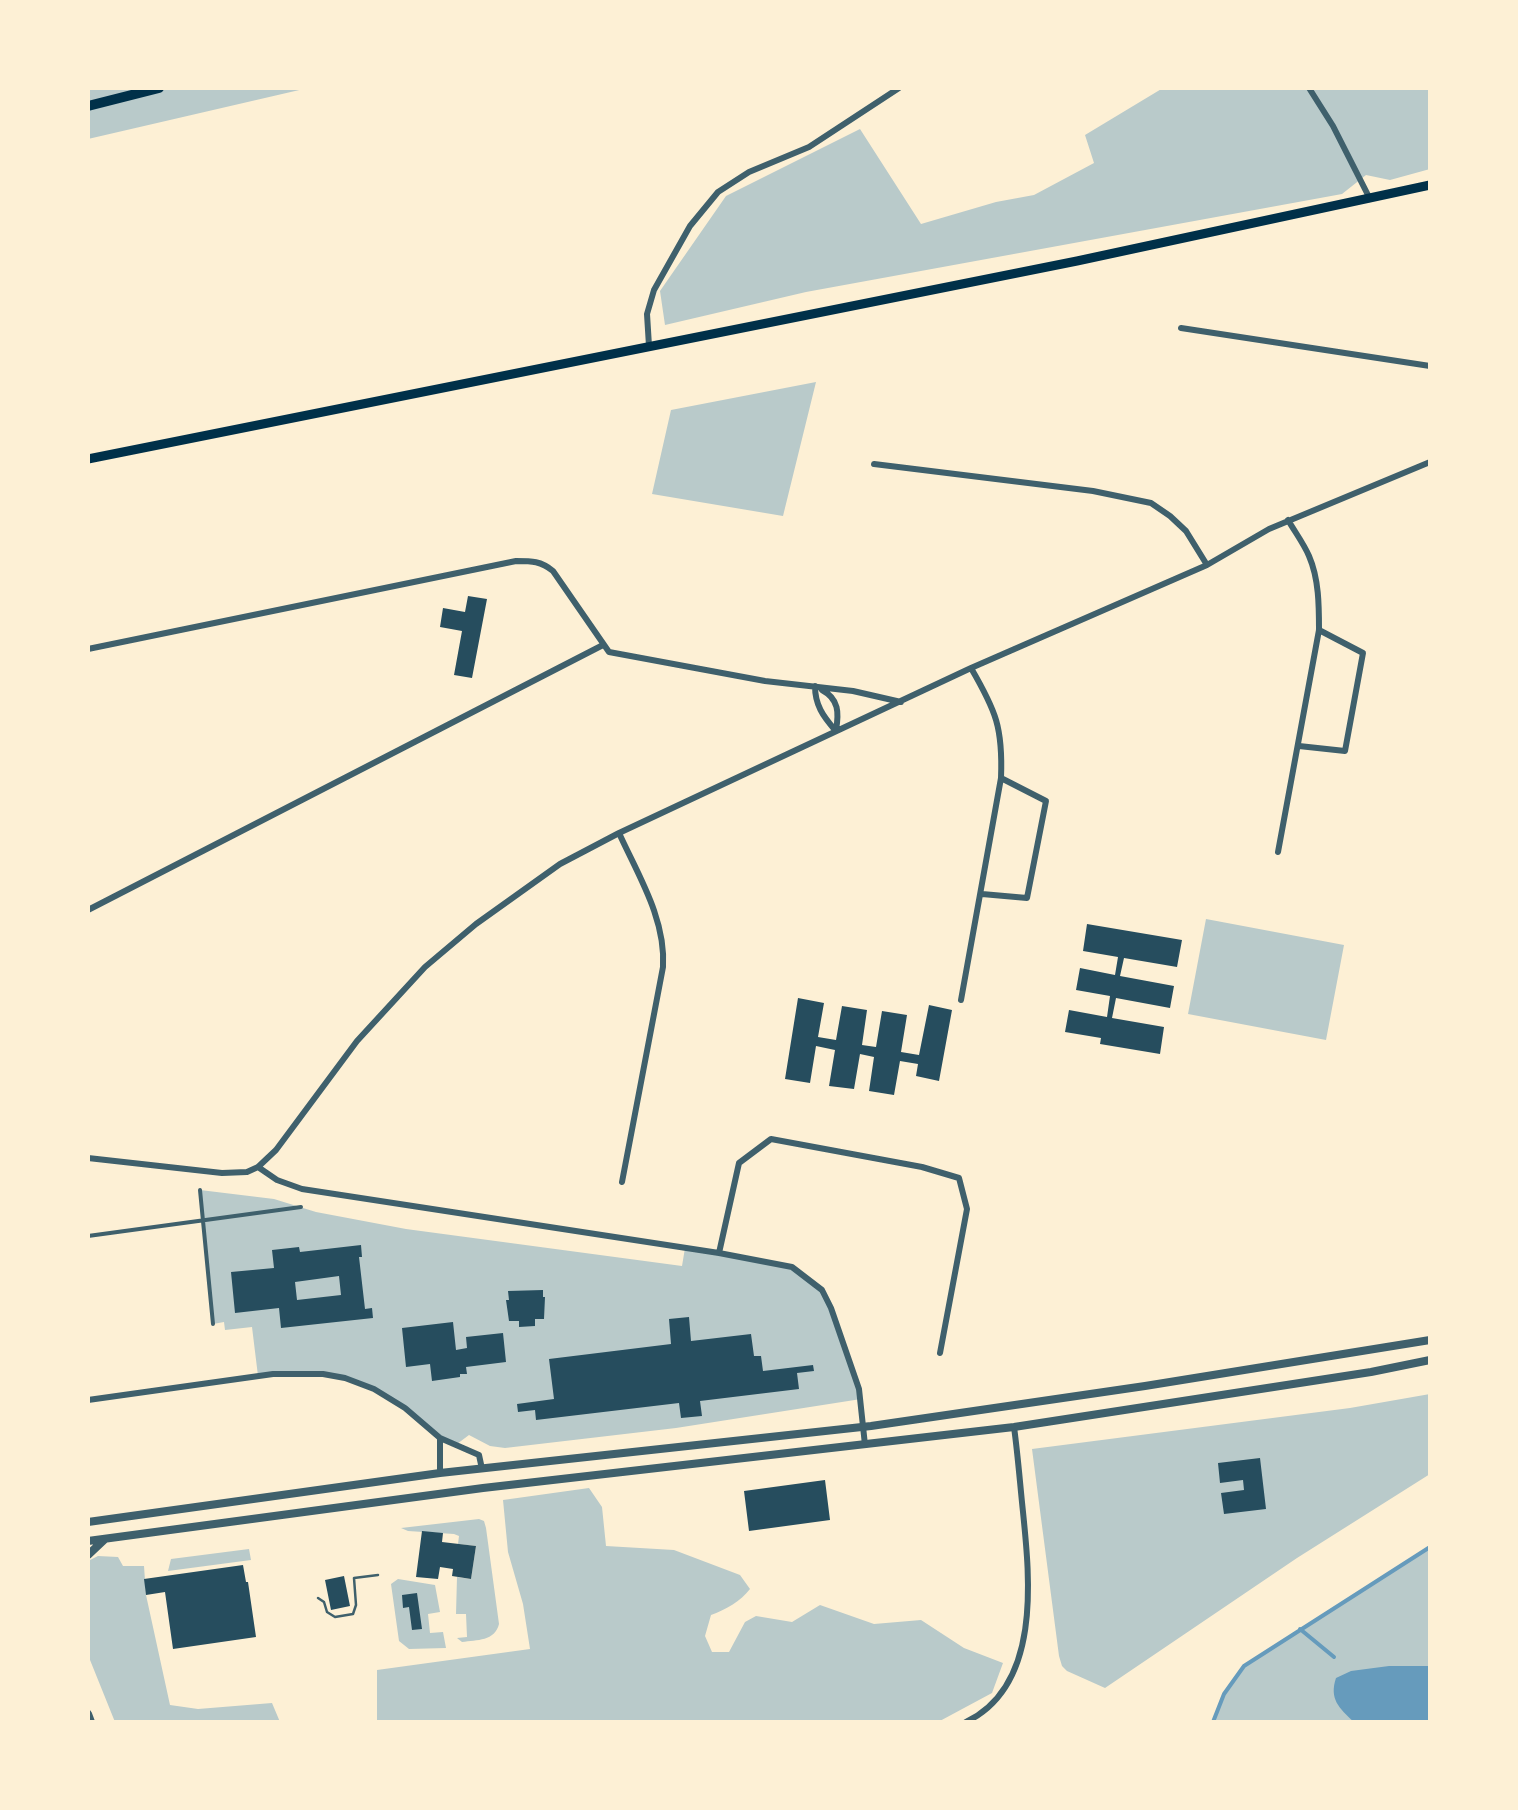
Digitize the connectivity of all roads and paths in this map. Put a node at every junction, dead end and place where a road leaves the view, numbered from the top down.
1 (159, 88) edge
2 (899, 88) edge
3 (1309, 88) edge
4 (88, 106) edge
5 (1430, 185) edge
6 (1370, 200) junction
7 (1181, 328) dead end
8 (649, 348) junction
9 (1430, 366) edge
10 (88, 460) edge
11 (1430, 462) edge
12 (874, 464) dead end
13 (1288, 520) junction
14 (1208, 565) junction
15 (1318, 630) junction
16 (603, 645) junction
17 (88, 649) edge
18 (971, 668) junction
19 (815, 686) junction
20 (901, 702) junction
21 (836, 731) junction
22 (1299, 746) junction
23 (1002, 778) junction
24 (618, 833) junction
25 (1278, 852) dead end
26 (982, 894) junction
27 (88, 910) edge
28 (961, 1000) dead end
29 (88, 1158) edge
30 (258, 1166) junction
31 (622, 1182) dead end
32 (200, 1190) dead end
33 (300, 1207) dead end
34 (203, 1220) junction
35 (88, 1236) edge
36 (719, 1253) junction
37 (213, 1324) dead end
38 (1430, 1340) edge
39 (940, 1353) dead end
40 (1430, 1360) edge
41 (88, 1400) edge
42 (1012, 1406) junction
43 (863, 1426) junction
44 (1014, 1427) junction
45 (440, 1438) junction
46 (864, 1446) junction
47 (482, 1470) junction
48 (440, 1474) junction
49 (88, 1522) edge
50 (105, 1539) junction
51 (88, 1540) edge
52 (88, 1555) edge
53 (378, 1575) dead end
54 (318, 1598) dead end
55 (88, 1714) edge
56 (91, 1722) edge
57 (966, 1722) edge

1 - 4 highway
2 - 8 street
3 - 6 street
5 - 6 main road
6 - 8 main road
7 - 9 street
8 - 10 main road
11 - 13 street
12 - 14 street
13 - 14 street
13 - 15 street
14 - 18 street
15 - 22 street
15 - 22 street
16 - 17 street
16 - 19 street
16 - 27 street
18 - 20 street
18 - 23 street
19 - 20 street
19 - 21 street
19 - 21 street
20 - 21 street
21 - 24 street
22 - 25 street
23 - 26 street
23 - 26 street
24 - 30 street
24 - 31 street
26 - 28 street
29 - 30 street
30 - 36 street
32 - 34 street
33 - 34 street
34 - 35 street
34 - 37 street
36 - 39 street
36 - 43 street
38 - 42 street
40 - 44 street
41 - 45 street
42 - 43 street
42 - 44 street
43 - 46 street
43 - 47 street
44 - 46 street
44 - 57 street
45 - 47 street
45 - 48 street
46 - 50 street
47 - 48 street
48 - 49 street
50 - 51 street
50 - 52 street
53 - 54 lane
55 - 56 street

